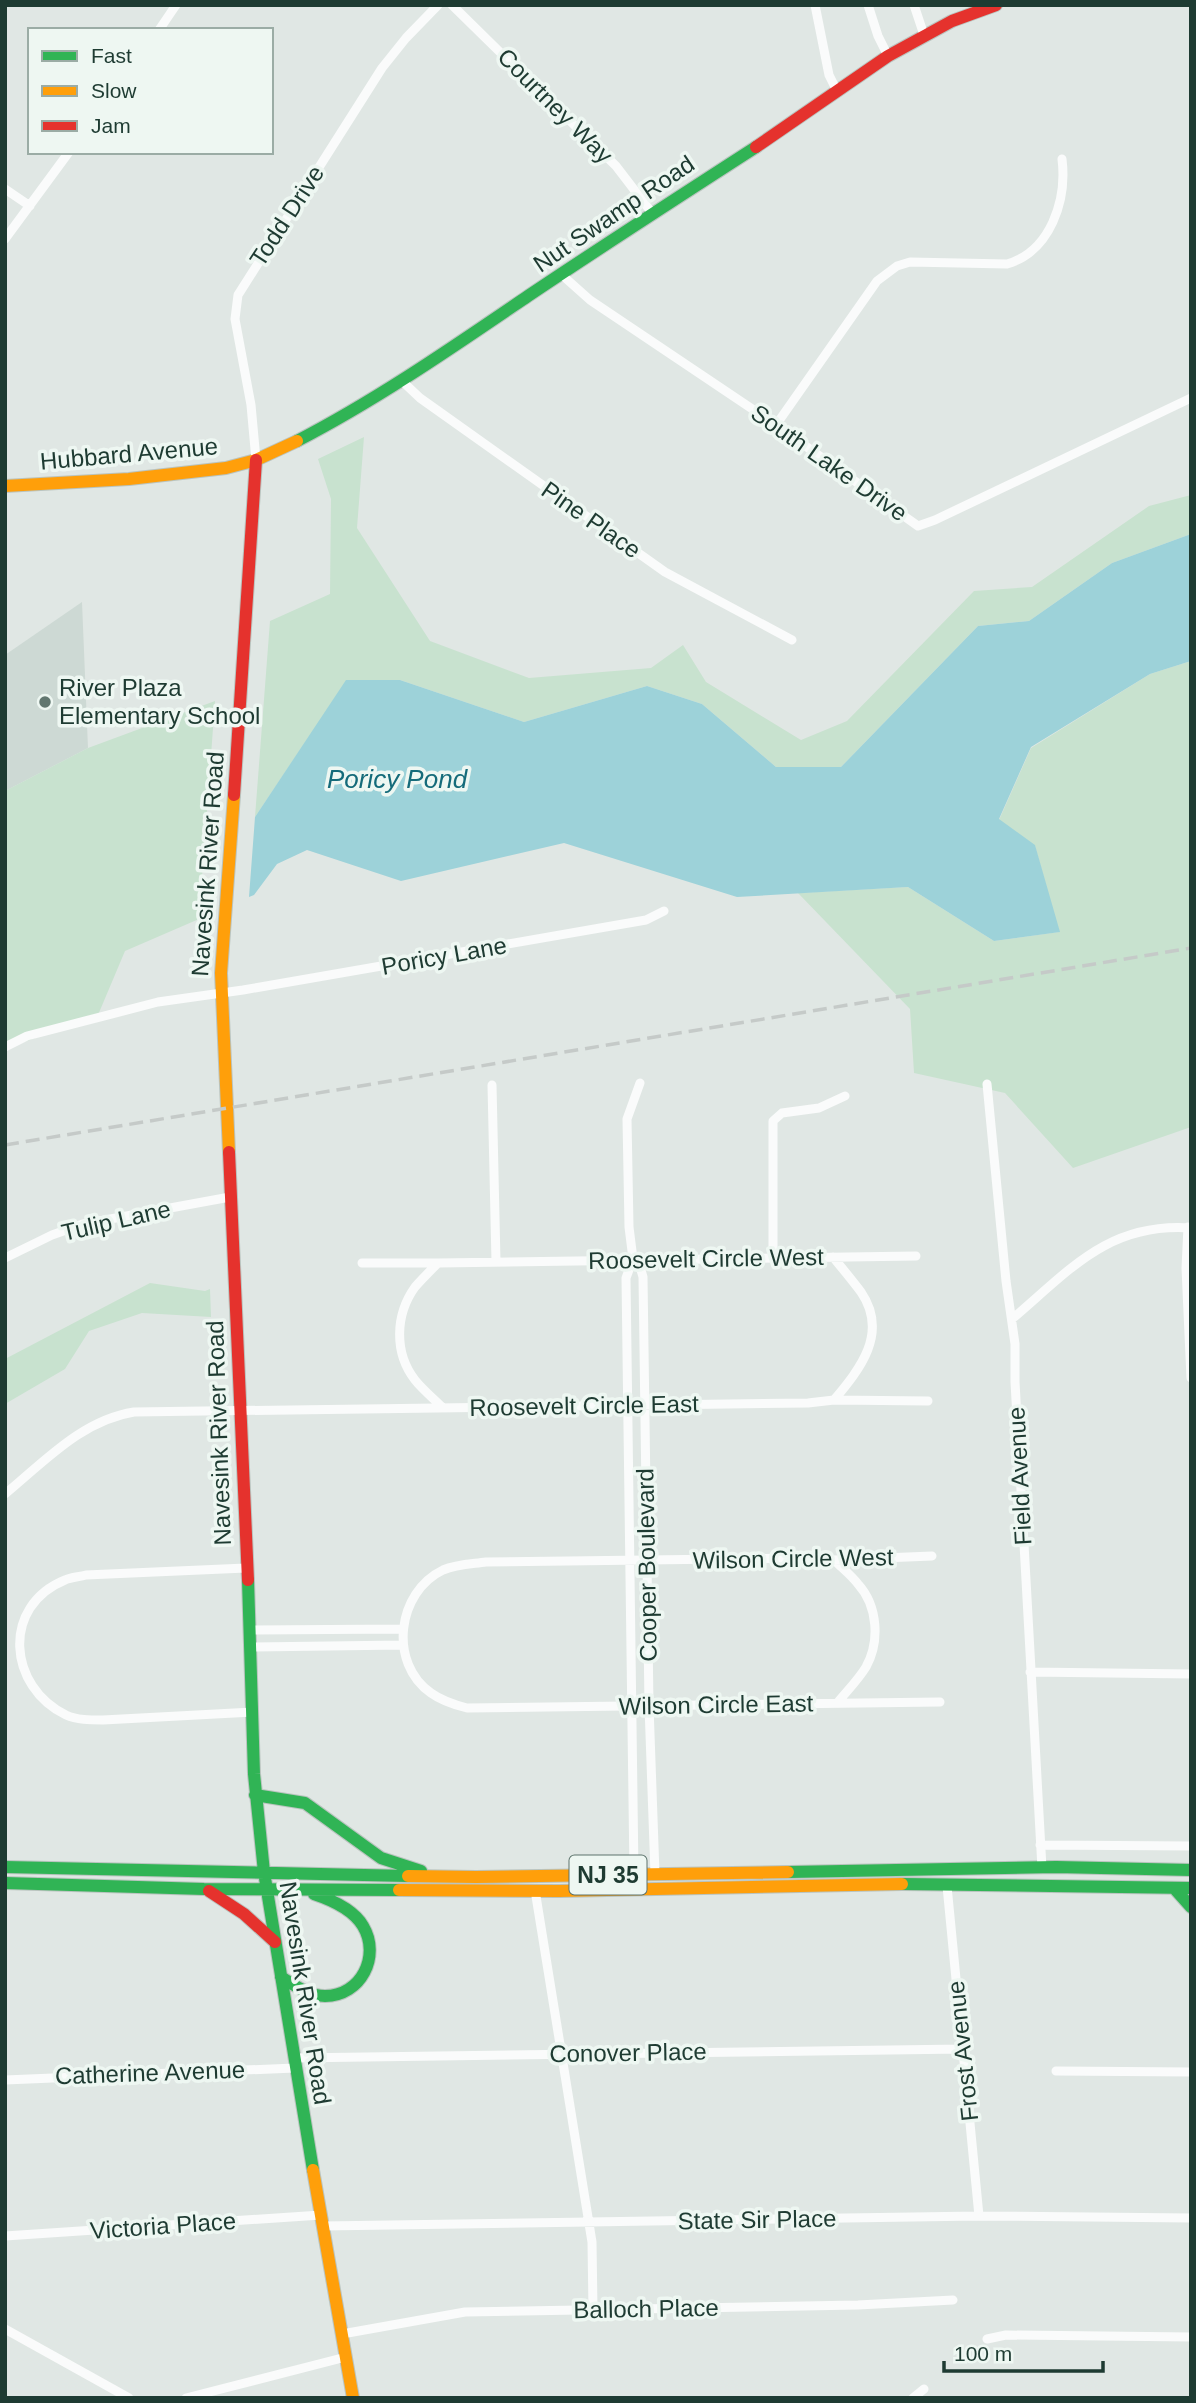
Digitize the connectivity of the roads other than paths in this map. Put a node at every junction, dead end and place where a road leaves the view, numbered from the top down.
1 (176, 5) edge
2 (438, 5) edge
3 (452, 5) edge
4 (815, 5) edge
5 (868, 5) edge
6 (914, 5) edge
7 (996, 5) edge
8 (160, 28) edge
9 (924, 35) junction
10 (888, 56) junction
11 (837, 91) junction
12 (68, 154) edge
13 (1062, 159) dead end
14 (5, 189) edge
15 (30, 206) junction
16 (652, 213) junction
17 (5, 239) edge
18 (562, 275) junction
19 (402, 381) junction
20 (1191, 398) edge
21 (776, 425) junction
22 (256, 460) junction
23 (5, 486) edge
24 (792, 640) dead end
25 (664, 911) dead end
26 (221, 993) junction
27 (5, 1047) edge
28 (640, 1083) dead end
29 (988, 1084) dead end
30 (492, 1085) dead end
31 (845, 1096) dead end
32 (230, 1197) junction
33 (1189, 1228) edge
34 (916, 1256) dead end
35 (833, 1257) junction
36 (5, 1258) edge
37 (773, 1258) junction
38 (633, 1259) junction
39 (496, 1262) junction
40 (362, 1263) dead end
41 (438, 1263) junction
42 (1012, 1319) junction
43 (1191, 1378) edge
44 (834, 1400) junction
45 (928, 1401) dead end
46 (644, 1405) junction
47 (628, 1406) junction
48 (442, 1407) junction
49 (239, 1411) junction
50 (5, 1494) edge
51 (932, 1556) dead end
52 (630, 1560) junction
53 (646, 1560) junction
54 (834, 1560) junction
55 (246, 1568) junction
56 (403, 1629) junction
57 (250, 1630) junction
58 (403, 1645) junction
59 (251, 1647) junction
60 (5, 1651) edge
61 (18, 1651) junction
62 (1030, 1672) junction
63 (1191, 1674) edge
64 (838, 1702) junction
65 (940, 1702) dead end
66 (632, 1706) junction
67 (649, 1706) junction
68 (253, 1712) junction
69 (255, 1795) junction
70 (1040, 1845) junction
71 (1191, 1846) edge
72 (5, 1867) edge
73 (1042, 1868) junction
74 (1191, 1870) edge
75 (264, 1872) junction
76 (634, 1874) junction
77 (655, 1874) junction
78 (444, 1876) junction
79 (5, 1883) edge
80 (947, 1886) junction
81 (1174, 1888) junction
82 (1191, 1888) edge
83 (204, 1889) junction
84 (267, 1889) junction
85 (302, 1889) junction
86 (535, 1890) junction
87 (1191, 1906) edge
88 (275, 1942) junction
89 (281, 1977) junction
90 (963, 2049) junction
91 (561, 2054) junction
92 (294, 2063) junction
93 (1056, 2071) dead end
94 (1191, 2072) edge
95 (5, 2080) edge
96 (979, 2216) junction
97 (1191, 2218) edge
98 (322, 2220) junction
99 (589, 2222) junction
100 (5, 2236) edge
101 (953, 2300) dead end
102 (593, 2309) junction
103 (5, 2329) edge
104 (342, 2334) junction
105 (1191, 2337) edge
106 (987, 2339) dead end
107 (346, 2357) junction
108 (924, 2389) dead end
109 (129, 2398) edge
110 (186, 2398) edge
111 (353, 2398) edge
112 (913, 2398) edge

1 - 8 street
2 - 22 street, Todd Drive
3 - 16 street, Courtney Way
4 - 11 street
5 - 10 street
6 - 9 street
7 - 9 main road, Nut Swamp Road
9 - 10 main road, Nut Swamp Road
10 - 11 main road, Nut Swamp Road
11 - 16 main road, Nut Swamp Road
12 - 15 street
13 - 21 street
14 - 15 street
15 - 17 street
16 - 18 main road, Nut Swamp Road
18 - 19 main road, Nut Swamp Road
18 - 21 street, South Lake Drive
19 - 22 main road, Nut Swamp Road
19 - 24 street, Pine Place
20 - 21 street, South Lake Drive
22 - 23 main road, Hubbard Avenue
22 - 26 main road, Navesink River Road
25 - 26 street, Poricy Lane
26 - 27 street, Poricy Lane
26 - 32 main road, Navesink River Road
28 - 38 street, Cooper Boulevard
29 - 42 street, Field Avenue
30 - 39 street
31 - 37 street
32 - 36 street, Tulip Lane
32 - 49 main road, Navesink River Road
33 - 42 street
33 - 43 street
34 - 35 street, Roosevelt Circle West
35 - 37 street, Roosevelt Circle West
35 - 44 street
37 - 38 street, Roosevelt Circle West
38 - 39 street, Roosevelt Circle West
38 - 46 street, Cooper Boulevard
38 - 47 street, Cooper Boulevard
39 - 41 street, Roosevelt Circle West
40 - 41 street
41 - 48 street
42 - 62 street, Field Avenue
44 - 45 street, Roosevelt Circle East
44 - 46 street, Roosevelt Circle East
46 - 47 street, Roosevelt Circle East
46 - 53 street, Cooper Boulevard
47 - 48 street, Roosevelt Circle East
47 - 52 street, Cooper Boulevard
48 - 49 street, Roosevelt Circle East
49 - 50 street, Roosevelt Circle East
49 - 55 main road, Navesink River Road
51 - 54 street, Wilson Circle West
52 - 53 street, Wilson Circle West
52 - 56 street, Wilson Circle West
52 - 66 street, Cooper Boulevard
53 - 54 street, Wilson Circle West
53 - 67 street, Cooper Boulevard
54 - 64 street
55 - 57 main road, Navesink River Road
55 - 61 street
56 - 57 street
56 - 58 street, Wilson Circle West
57 - 59 main road, Navesink River Road
58 - 59 street
58 - 66 street, Wilson Circle East
59 - 68 main road, Navesink River Road
60 - 61 street
61 - 68 street
62 - 63 street
62 - 70 street, Field Avenue
64 - 65 street, Wilson Circle East
64 - 67 street, Wilson Circle East
66 - 67 street, Wilson Circle East
66 - 76 street, Cooper Boulevard
67 - 77 street, Cooper Boulevard
68 - 69 main road, Navesink River Road
69 - 75 main road, Navesink River Road
69 - 78 main road
70 - 71 street
70 - 73 street, Field Avenue
72 - 75 main road, NJ 35
73 - 74 main road, NJ 35
73 - 77 main road, NJ 35
75 - 78 main road, NJ 35
75 - 84 main road, Navesink River Road
76 - 77 main road, NJ 35
76 - 78 main road, NJ 35
79 - 83 main road, NJ 35
80 - 81 main road, NJ 35
80 - 86 main road, NJ 35
80 - 90 street, Frost Avenue
81 - 82 main road, NJ 35
81 - 87 main road
83 - 84 main road, NJ 35
83 - 88 main road
84 - 85 main road, NJ 35
84 - 88 main road, Navesink River Road
85 - 86 main road, NJ 35
85 - 89 main road
86 - 91 street
88 - 89 main road, Navesink River Road
89 - 92 main road, Navesink River Road
90 - 91 street, Conover Place
90 - 96 street, Frost Avenue
91 - 92 street, Conover Place
91 - 99 street
92 - 95 street, Catherine Avenue
92 - 98 main road, Navesink River Road
93 - 94 street
96 - 97 street, State Sir Place
96 - 99 street, State Sir Place
98 - 99 street, State Sir Place
98 - 100 street, Victoria Place
98 - 104 main road, Navesink River Road
99 - 102 street
101 - 102 street, Balloch Place
102 - 104 street, Balloch Place
103 - 109 street
104 - 107 main road, Navesink River Road
105 - 106 street
107 - 110 street
107 - 111 main road, Navesink River Road
108 - 112 street

